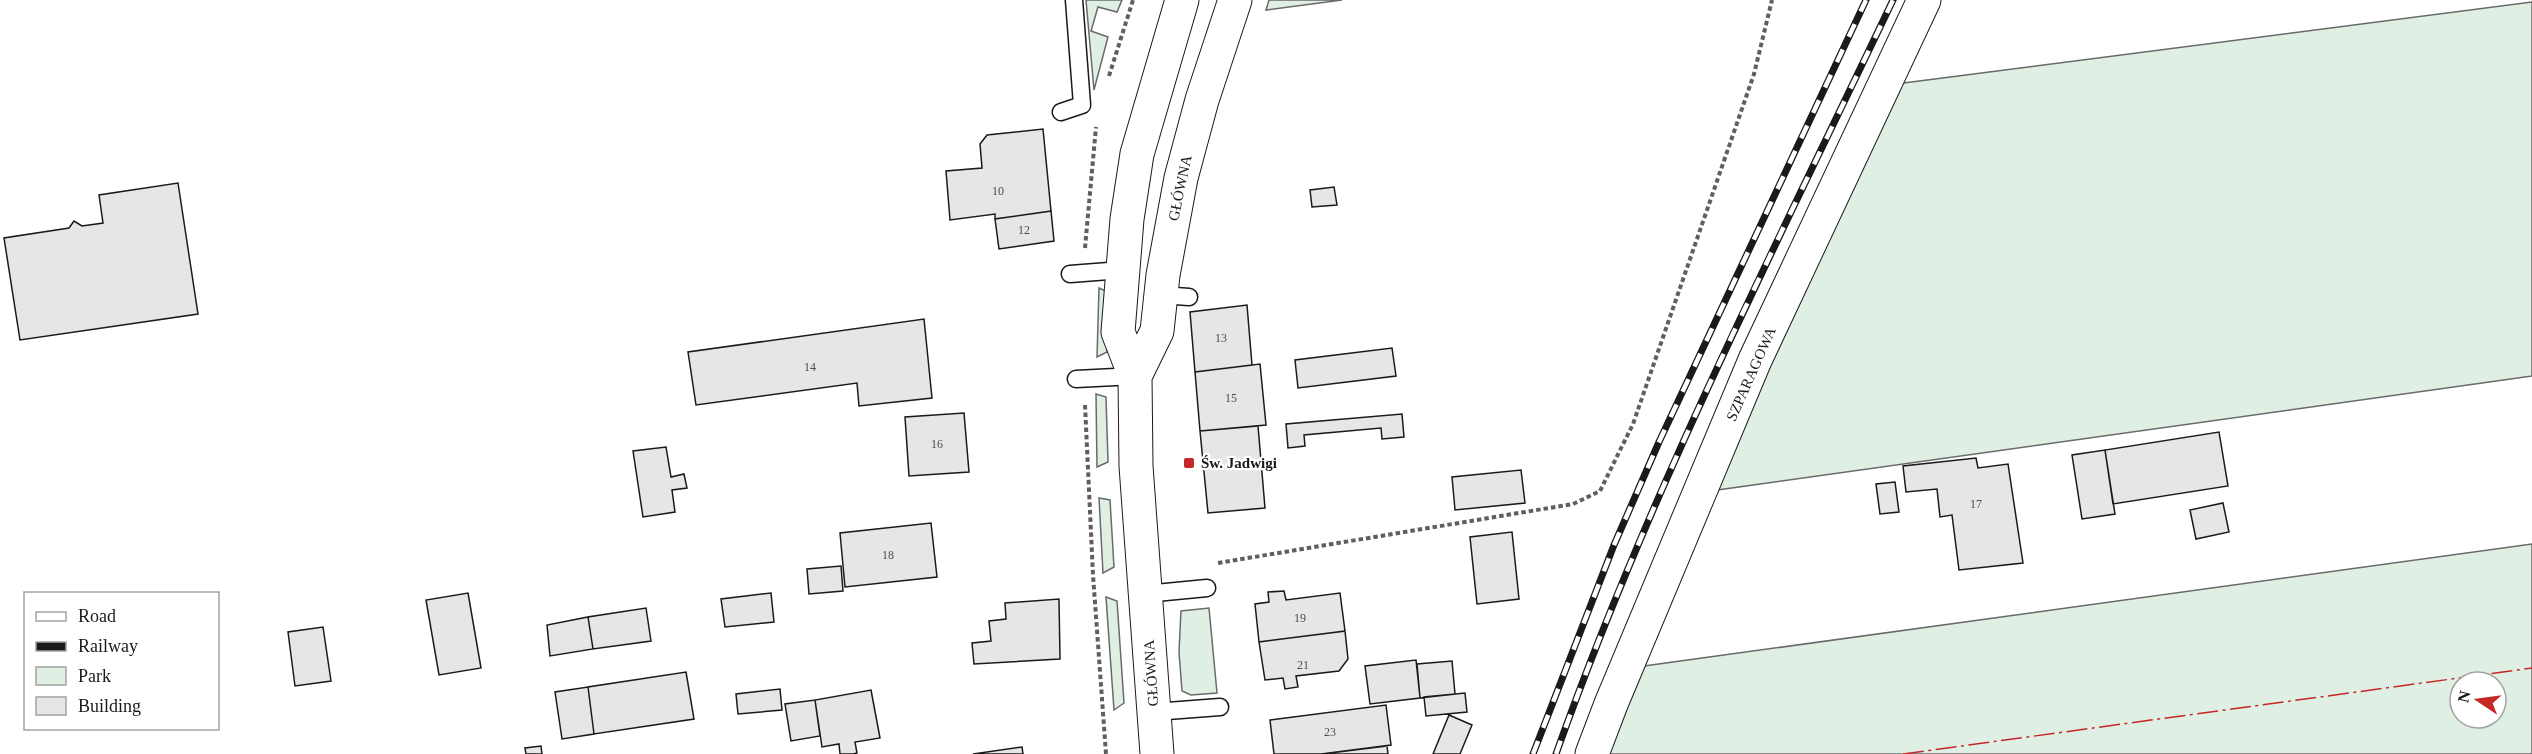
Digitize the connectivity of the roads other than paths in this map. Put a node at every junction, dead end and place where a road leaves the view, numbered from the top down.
1 (1074, 0) edge
2 (1182, 0) edge
3 (1235, 0) edge
4 (1924, 0) edge
5 (1061, 112) dead end
6 (1122, 270) junction
7 (1070, 274) dead end
8 (1135, 376) junction
9 (1076, 379) dead end
10 (1207, 588) dead end
11 (1145, 594) junction
12 (1220, 707) dead end
13 (1154, 712) junction
14 (1156, 754) edge
15 (1592, 754) edge

1 - 5 lane
2 - 6 main road, GŁÓWNA
3 - 8 main road, GŁÓWNA
4 - 15 main road, SZPARAGOWA
6 - 7 lane
6 - 8 main road, GŁÓWNA
8 - 9 lane
8 - 11 main road, GŁÓWNA
10 - 11 lane
11 - 13 main road, GŁÓWNA
12 - 13 lane
13 - 14 main road, GŁÓWNA

